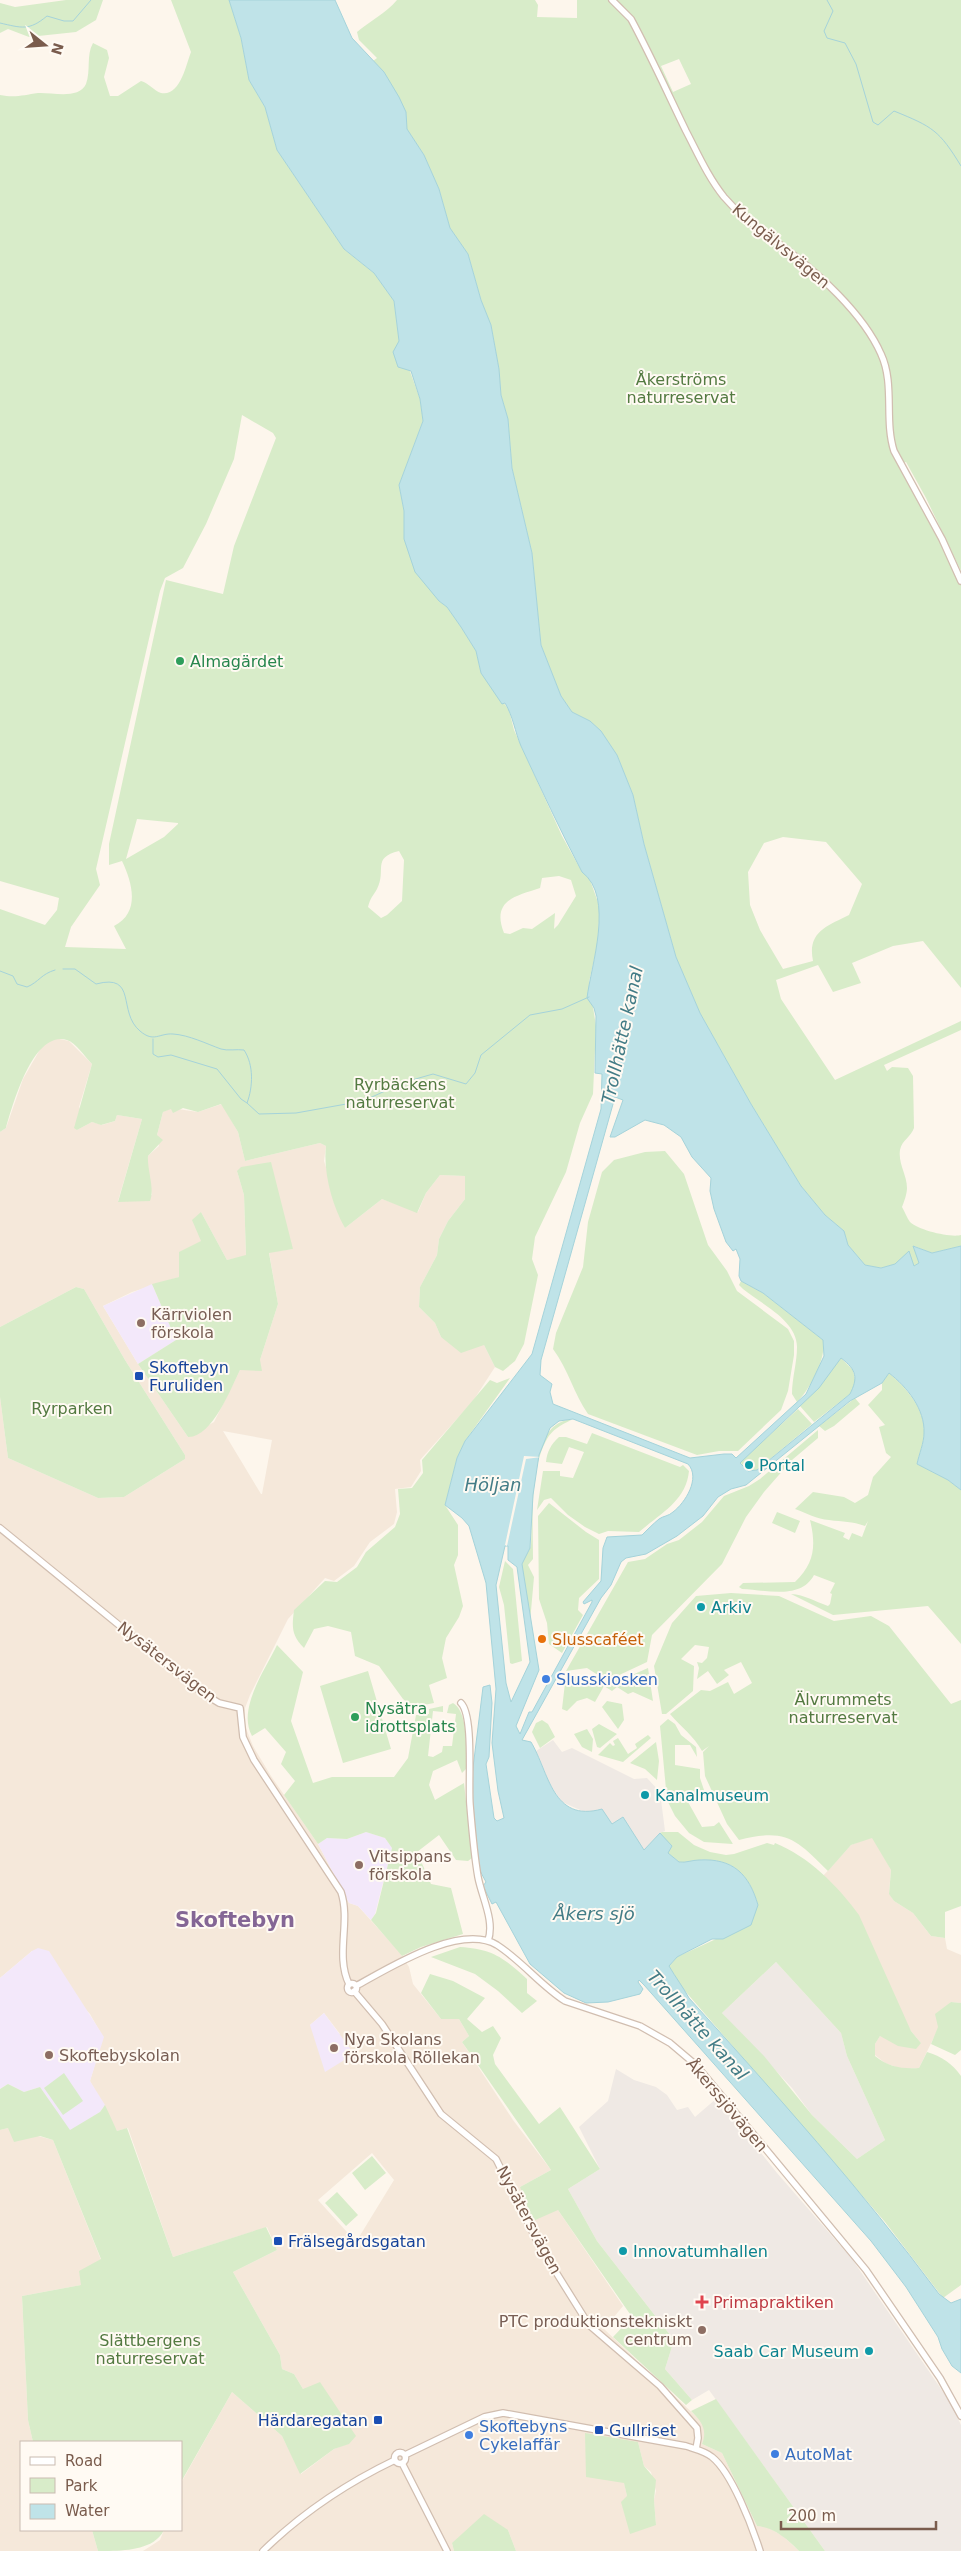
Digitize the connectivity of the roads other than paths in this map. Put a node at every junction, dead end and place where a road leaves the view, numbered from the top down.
1 (612, 0) edge
2 (961, 581) edge
3 (0, 1528) edge
4 (461, 1703) dead end
5 (488, 1941) junction
6 (353, 1987) junction
7 (961, 2416) edge
8 (696, 2449) junction
9 (405, 2455) junction
10 (395, 2460) junction
11 (402, 2463) junction
12 (263, 2551) edge
13 (447, 2551) edge
14 (760, 2551) edge

1 - 2 street, Kungälvsvägen
3 - 6 street, Nysätersvägen
4 - 5 street
5 - 6 street
5 - 7 street, Åkerssjövägen
6 - 8 street, Nysätersvägen
8 - 9 street
8 - 14 street
9 - 10 street
9 - 11 street
10 - 11 street
10 - 12 street
11 - 13 street

